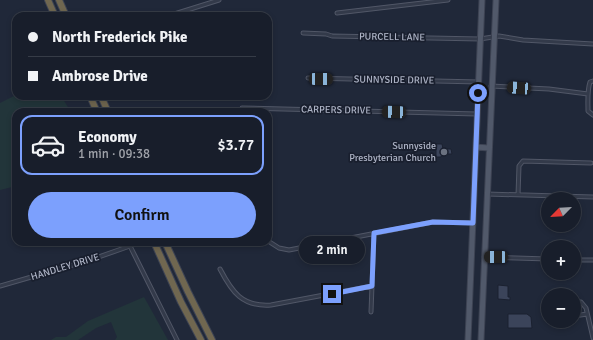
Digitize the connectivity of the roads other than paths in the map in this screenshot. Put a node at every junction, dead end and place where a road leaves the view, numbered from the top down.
1 (48, 0) edge
2 (59, 0) edge
3 (219, 0) edge
4 (448, 0) edge
5 (482, 0) edge
6 (496, 0) edge
7 (53, 12) edge
8 (64, 12) edge
9 (181, 12) edge
10 (337, 13) dead end
11 (303, 33) dead end
12 (494, 37) junction
13 (480, 39) junction
14 (593, 44) edge
15 (308, 78) dead end
16 (593, 81) edge
17 (479, 82) junction
18 (491, 86) junction
19 (588, 94) junction
20 (272, 109) edge
21 (477, 114) junction
22 (593, 115) edge
23 (476, 147) junction
24 (488, 148) junction
25 (591, 163) dead end
26 (487, 194) junction
27 (518, 195) junction
28 (593, 197) edge
29 (473, 223) junction
30 (374, 233) junction
31 (272, 244) edge
32 (156, 246) edge
33 (167, 246) edge
34 (484, 257) junction
35 (541, 259) edge
36 (581, 260) edge
37 (593, 260) edge
38 (220, 269) dead end
39 (0, 286) edge
40 (372, 286) junction
41 (581, 302) edge
42 (371, 312) dead end
43 (587, 314) junction
44 (581, 315) edge
45 (593, 339) edge
46 (177, 340) edge
47 (201, 340) edge
48 (212, 340) edge
49 (468, 340) edge
50 (481, 340) edge
51 (590, 340) edge

1 - 7 highway
2 - 8 highway
3 - 9 street
4 - 10 street
5 - 13 main road
6 - 12 main road
11 - 13 street, PURCELL LANE
12 - 13 street, PURCELL LANE
12 - 14 street, PURCELL LANE
12 - 18 main road
13 - 17 main road
15 - 17 street, SUNNYSIDE DRIVE
16 - 19 street
17 - 21 main road
18 - 19 street
18 - 24 main road
19 - 22 street
20 - 21 street, CARPERS DRIVE
21 - 23 main road
23 - 24 main road
23 - 29 main road
24 - 26 main road
25 - 27 street
26 - 27 street
26 - 34 main road
27 - 28 street
29 - 30 street
29 - 49 main road
30 - 31 street
30 - 40 street
32 - 47 highway
33 - 48 highway
34 - 35 street
34 - 50 main road
36 - 37 street
38 - 40 street
39 - 46 street, HANDLEY DRIVE
40 - 42 street
41 - 43 street
43 - 44 street
43 - 45 street
45 - 51 street

